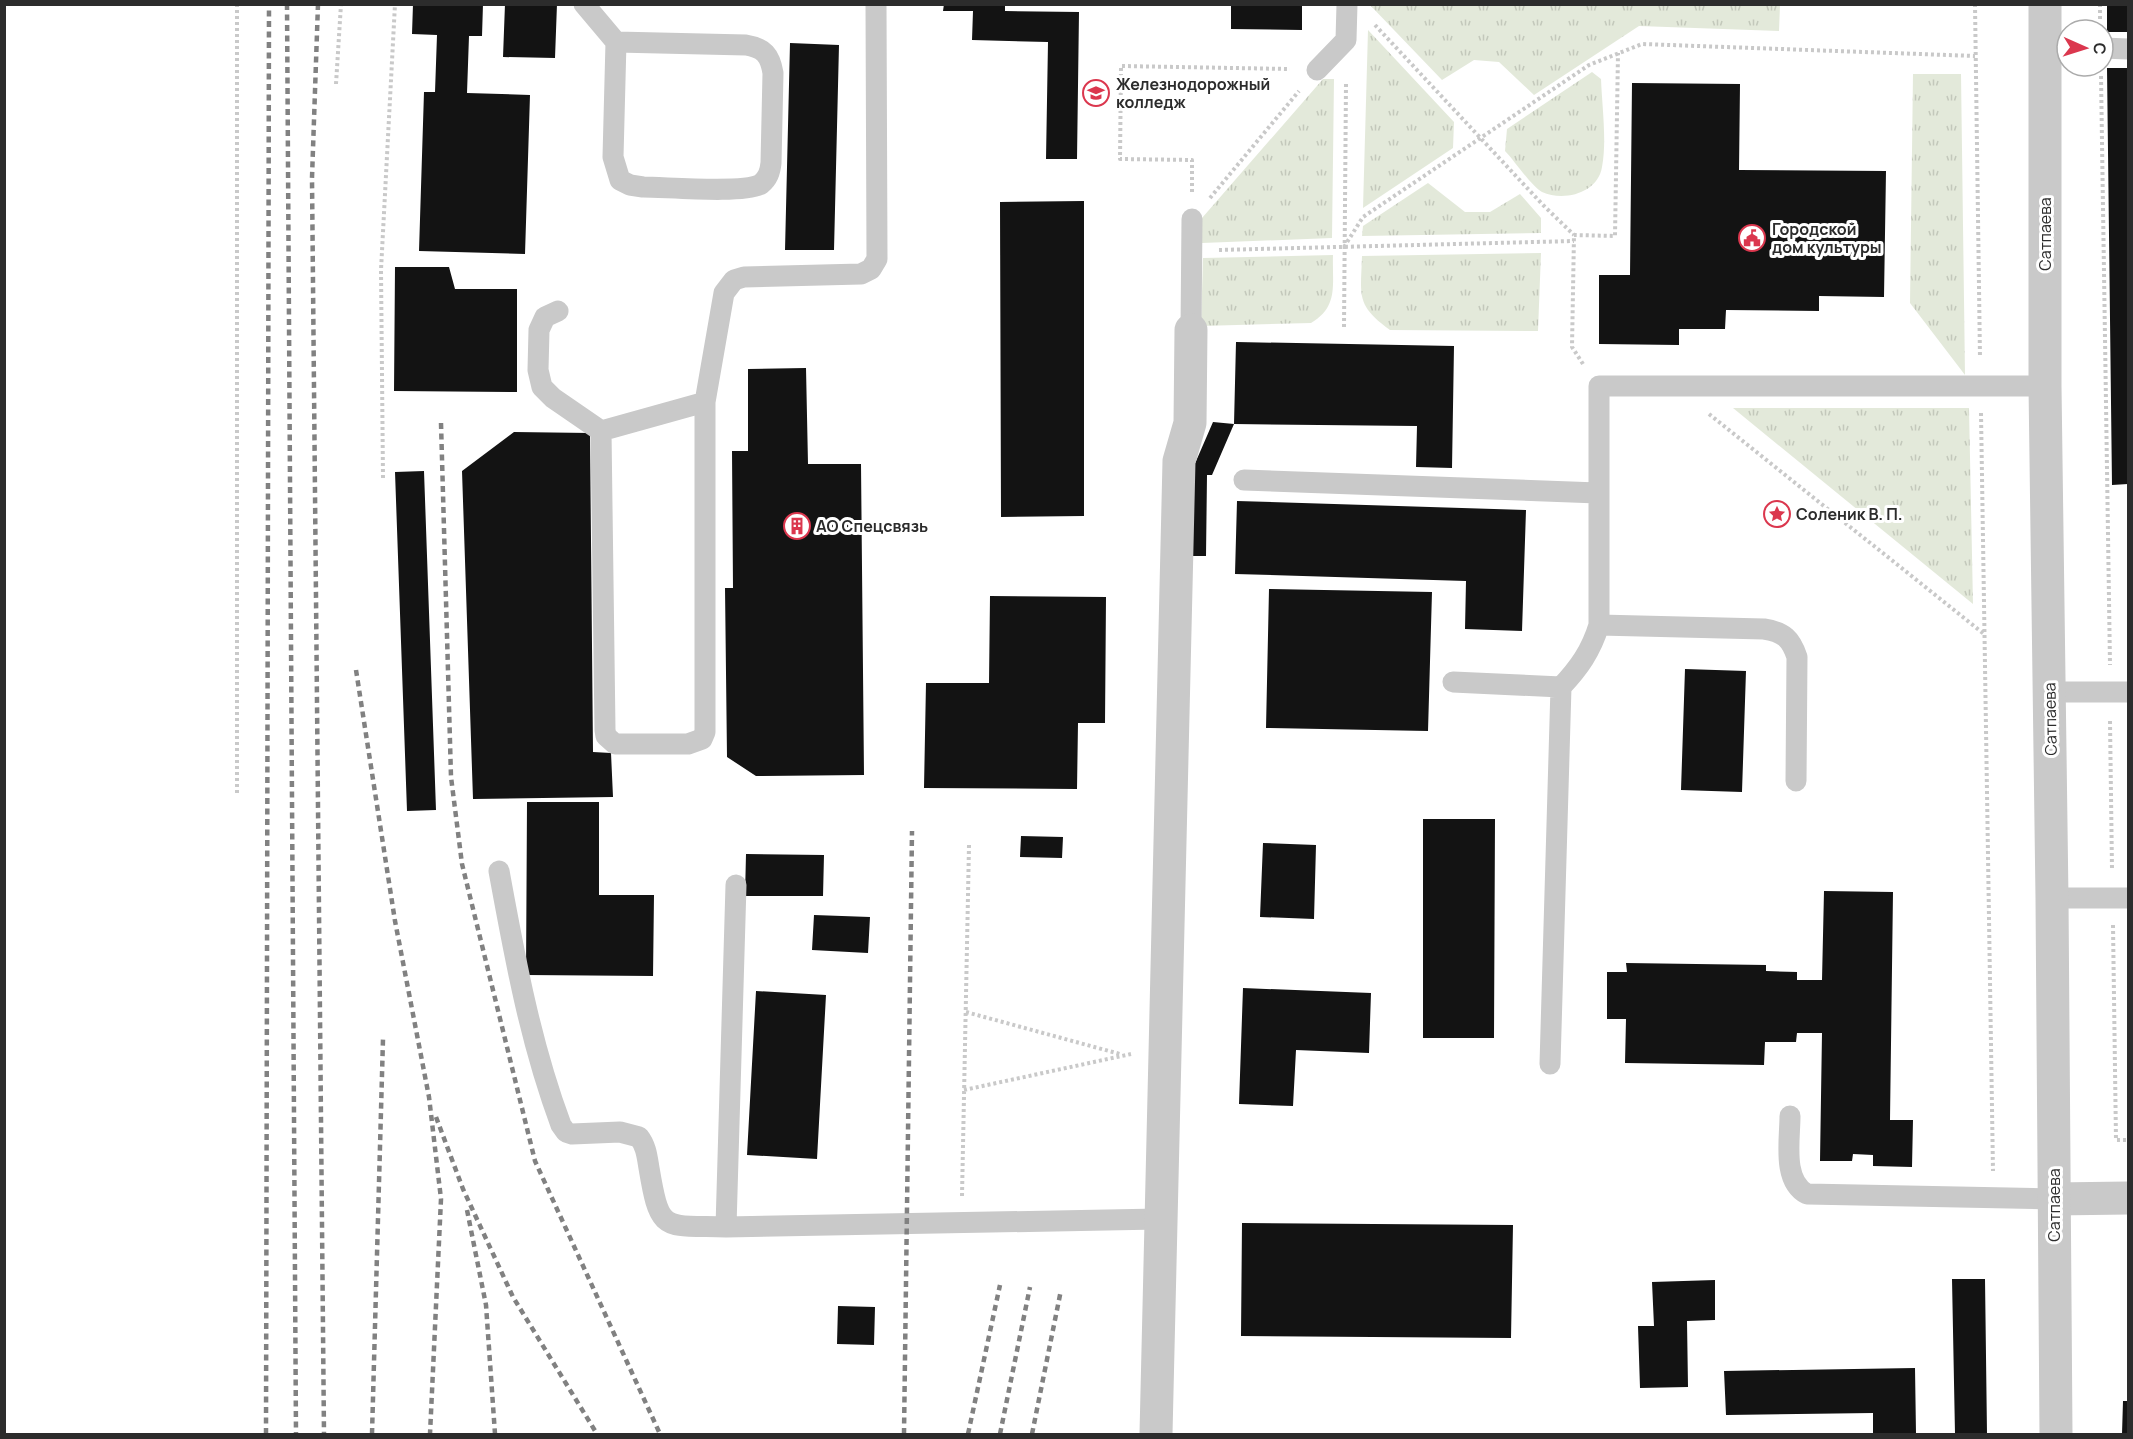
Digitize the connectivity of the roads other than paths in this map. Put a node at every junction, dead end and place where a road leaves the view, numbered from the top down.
1 (584, 4) edge
2 (876, 4) edge
3 (1347, 4) edge
4 (2045, 4) edge
5 (616, 42) junction
6 (2055, 44) edge
7 (1317, 70) road end
8 (2055, 78) edge
9 (1192, 219) road end
10 (558, 311) dead end
11 (1191, 330) joint
12 (2045, 386) junction
13 (705, 402) junction
14 (601, 431) junction
15 (1244, 480) dead end
16 (1598, 493) junction
17 (1599, 626) junction
18 (1453, 682) dead end
19 (1561, 687) junction
20 (2050, 692) junction
21 (2119, 692) edge
22 (1796, 781) dead end
23 (499, 871) dead end
24 (736, 885) dead end
25 (2052, 898) junction
26 (2121, 898) edge
27 (1550, 1064) dead end
28 (1790, 1116) dead end
29 (2128, 1198) edge
30 (2054, 1199) junction
31 (1159, 1219) junction
32 (726, 1227) junction
33 (1156, 1434) edge
34 (2056, 1434) edge

1 - 5 lane
2 - 13 lane
3 - 7 lane
4 - 6 street, Сатпаева
5 - 5 lane
8 - 12 street, Сатпаева
9 - 11 lane
10 - 14 lane
11 - 31 street
12 - 16 lane
12 - 20 street, Сатпаева
13 - 14 lane
13 - 14 lane
15 - 16 lane
16 - 17 lane
17 - 19 lane
17 - 22 lane
18 - 19 lane
19 - 27 lane
20 - 21 lane
20 - 25 street, Сатпаева
23 - 32 lane
24 - 32 lane
25 - 26 lane
25 - 30 street, Сатпаева
28 - 30 lane
29 - 30 street
30 - 34 street, Сатпаева
31 - 32 lane
31 - 33 street

